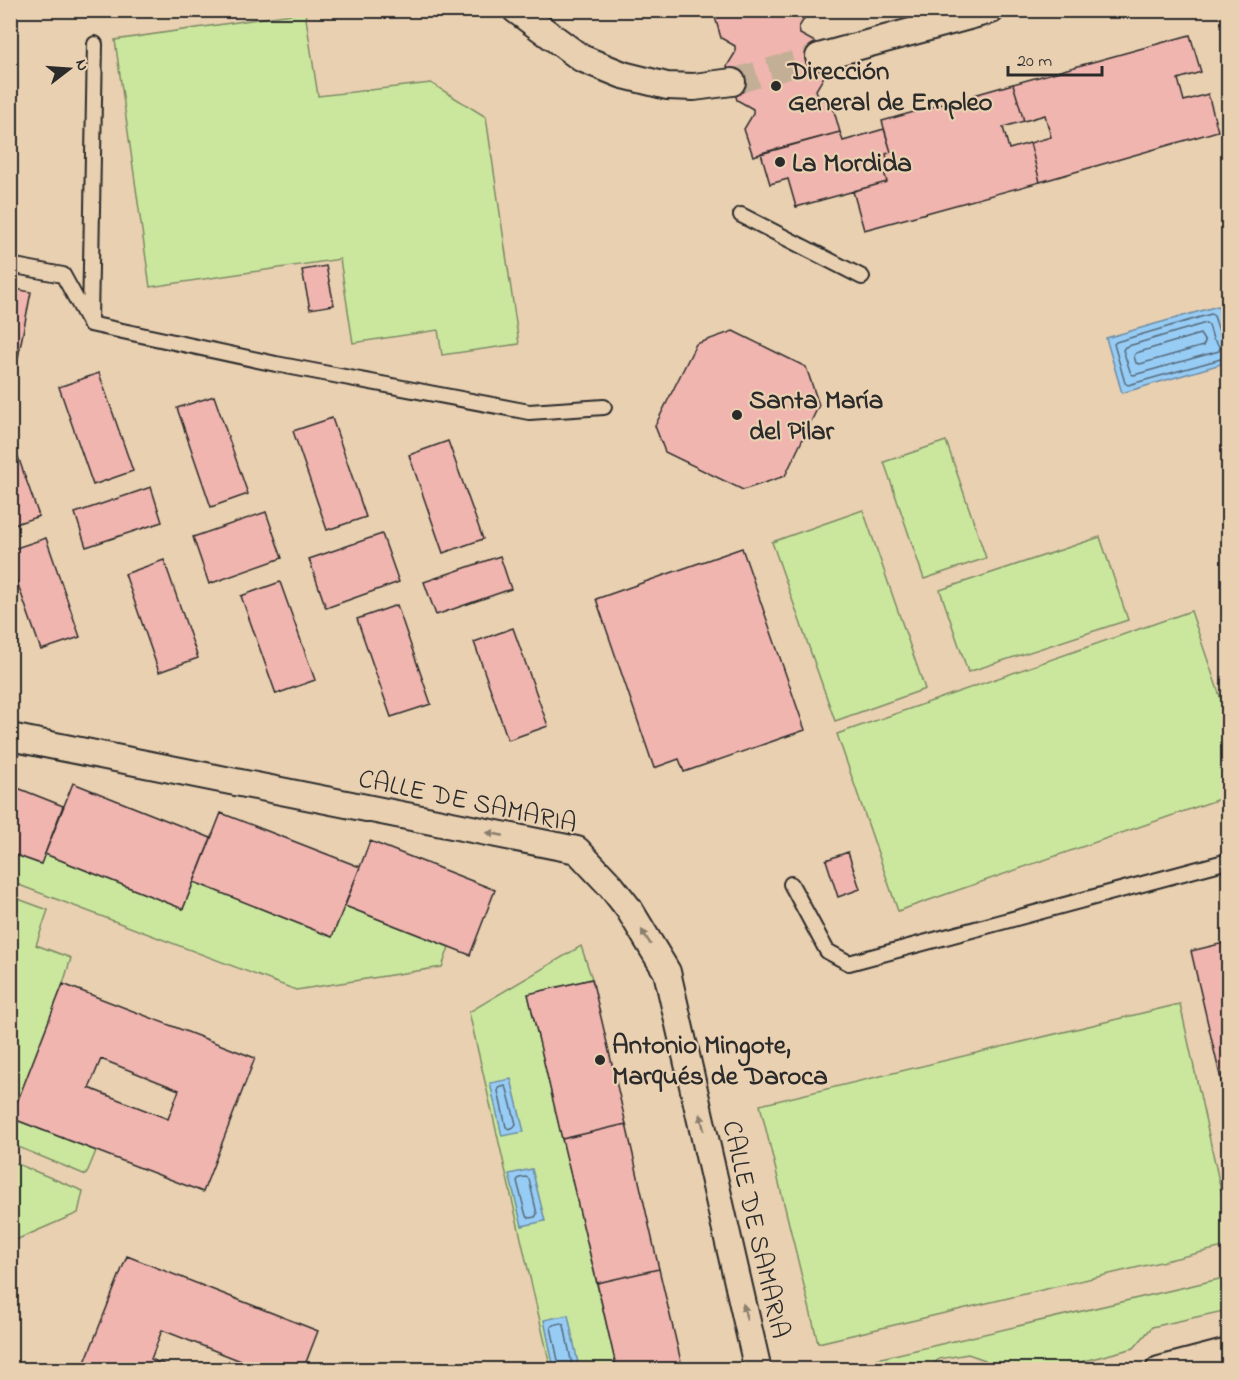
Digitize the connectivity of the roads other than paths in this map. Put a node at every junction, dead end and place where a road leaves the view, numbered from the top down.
1 (516, 10) edge
2 (979, 12) edge
3 (95, 44) dead end
4 (819, 57) tunnel mouth
5 (732, 82) tunnel mouth
6 (741, 215) dead end
7 (10, 266) edge
8 (862, 277) dead end
9 (90, 324) junction
10 (604, 407) dead end
11 (10, 737) edge
12 (1228, 861) edge
13 (790, 884) dead end
14 (1228, 1352) edge
15 (758, 1370) edge
16 (1159, 1370) edge

1 - 5 street
2 - 4 street
3 - 9 lane
6 - 8 lane
7 - 9 lane
9 - 10 lane
15 -> 11 street, CALLE DE SAMARIA
12 - 13 lane
14 - 16 street

